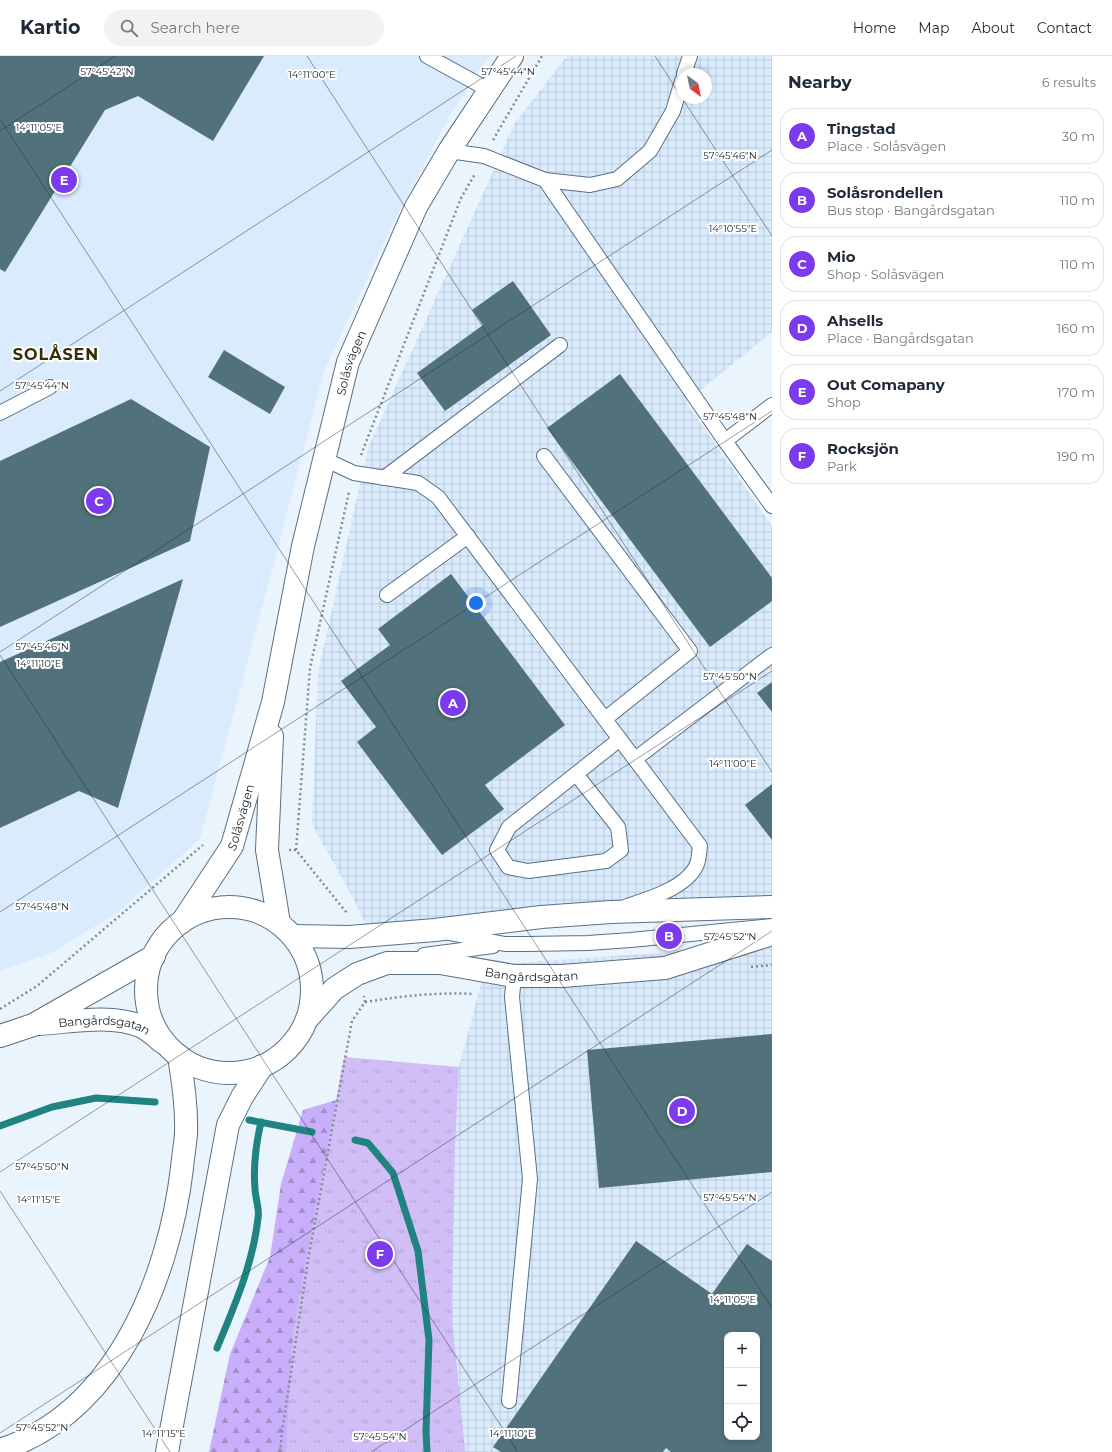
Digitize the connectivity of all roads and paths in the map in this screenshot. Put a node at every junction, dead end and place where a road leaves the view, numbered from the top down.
1 (427, 56) edge
2 (512, 56) edge
3 (542, 56) edge
4 (690, 56) edge
5 (686, 68) edge
6 (489, 90) junction
7 (676, 101) edge
8 (449, 151) junction
9 (484, 156) junction
10 (545, 180) junction
11 (560, 345) dead end
12 (50, 387) dead end
13 (772, 405) edge
14 (0, 413) edge
15 (725, 441) junction
16 (544, 456) dead end
17 (324, 459) junction
18 (354, 473) junction
19 (384, 478) junction
20 (772, 506) edge
21 (468, 536) junction
22 (386, 595) dead end
23 (772, 655) edge
24 (273, 702) junction
25 (604, 719) junction
26 (620, 739) junction
27 (635, 759) junction
28 (576, 774) junction
29 (296, 850) dead end
30 (772, 907) edge
31 (611, 912) junction
32 (182, 922) junction
33 (772, 926) edge
34 (286, 930) junction
35 (435, 930) junction
36 (772, 934) edge
37 (505, 944) junction
38 (154, 956) junction
39 (386, 963) junction
40 (514, 976) junction
41 (307, 1019) junction
42 (33, 1025) junction
43 (0, 1036) edge
44 (174, 1051) junction
45 (262, 1066) junction
46 (509, 1401) dead end
47 (0, 1450) edge
48 (167, 1452) edge

1 - 6 lane
2 - 6 main road, Solåsvägen
3 - 9 path
4 - 5 lane
6 - 8 main road, Solåsvägen
7 - 10 lane
8 - 9 lane
8 - 17 main road, Solåsvägen
9 - 10 lane
9 - 18 path
10 - 15 lane
11 - 19 lane
12 - 14 lane
13 - 15 lane
15 - 20 lane
16 - 25 lane
17 - 18 lane
17 - 24 main road, Solåsvägen
18 - 19 lane
18 - 29 path
19 - 21 lane
21 - 22 lane
21 - 25 lane
23 - 27 lane
24 - 32 main road, Solåsvägen
24 - 34 main road, Solåsvägen
25 - 26 lane
26 - 27 lane
26 - 28 lane
27 - 31 lane
28 - 28 lane
30 - 31 main road
31 - 35 main road
32 - 34 main road
32 - 38 main road
33 - 37 lane
34 - 35 main road
34 - 41 main road
35 - 37 lane
36 - 40 main road, Bangårdsgatan
37 - 39 lane
38 - 42 main road, Bangårdsgatan
38 - 44 main road
39 - 40 main road, Bangårdsgatan
39 - 41 main road, Bangårdsgatan
40 - 46 lane
41 - 45 main road
42 - 43 main road, Bangårdsgatan
42 - 44 main road, Bangårdsgatan
44 - 45 main road, Bangårdsgatan
44 - 47 main road
45 - 48 main road

